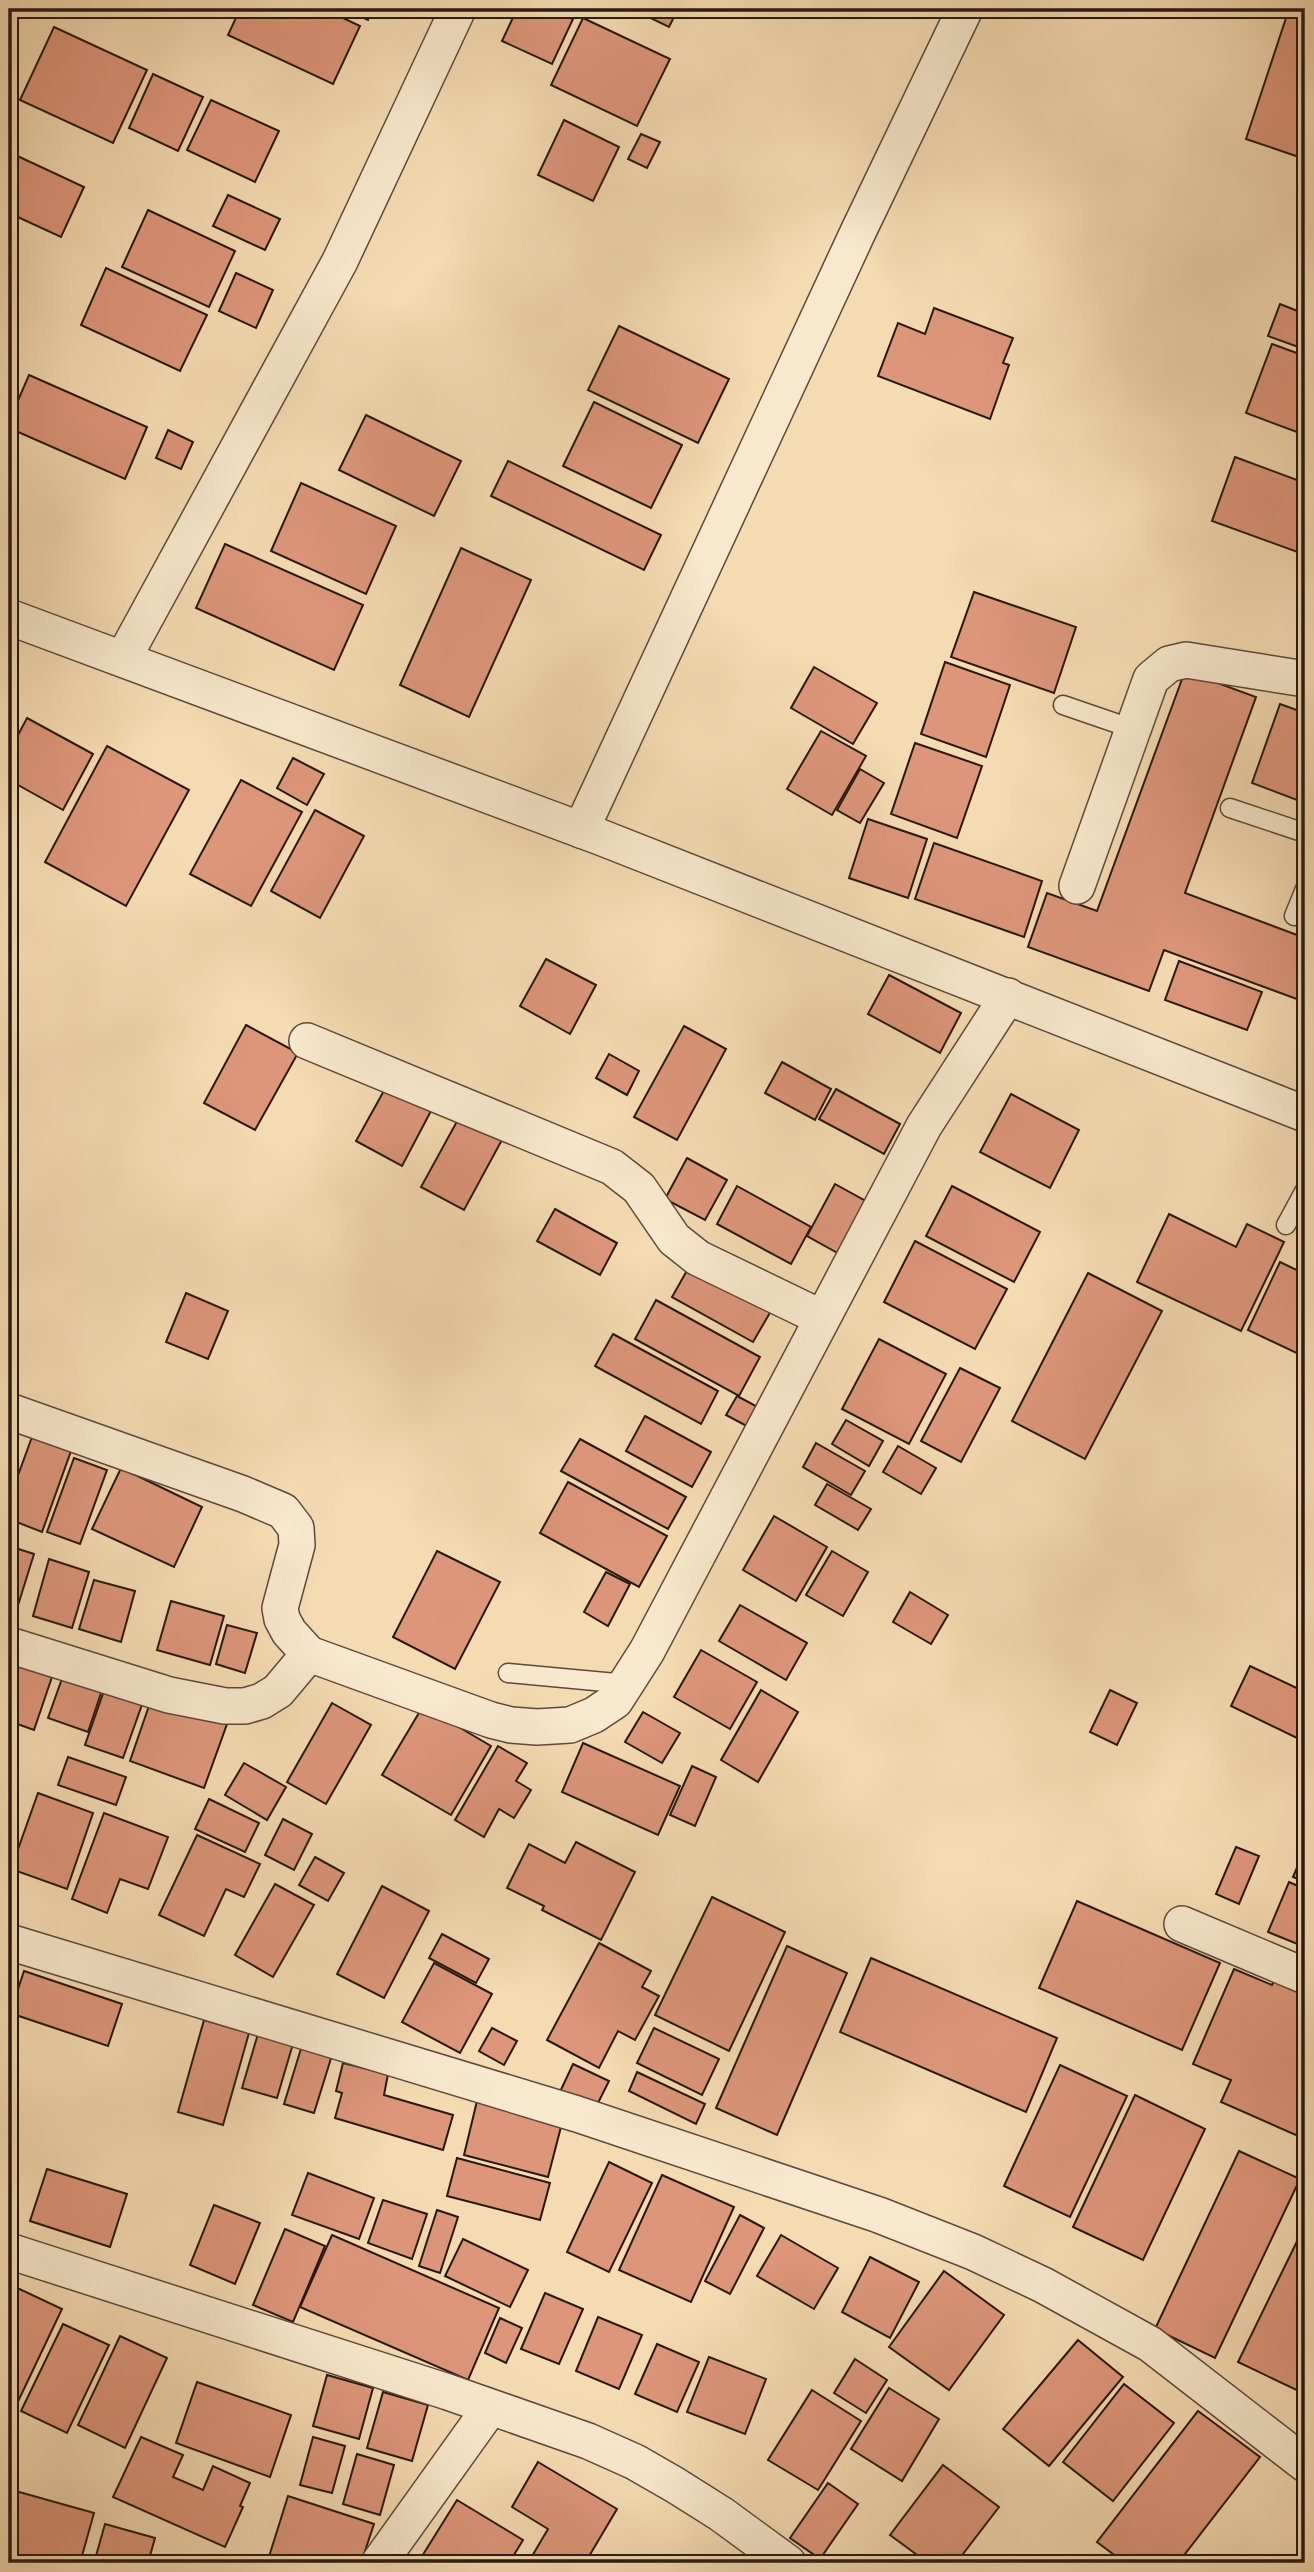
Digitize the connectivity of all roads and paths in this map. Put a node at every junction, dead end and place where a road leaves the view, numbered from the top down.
1 (458, 9) edge
2 (965, 9) edge
3 (9, 617) edge
4 (123, 659) junction
5 (1305, 679) edge
6 (1063, 705) dead end
7 (1133, 729) junction
8 (1230, 808) dead end
9 (581, 830) junction
10 (1305, 833) edge
11 (1077, 886) dead end
12 (1305, 889) edge
13 (1294, 916) dead end
14 (1008, 996) junction
15 (307, 1041) dead end
16 (1305, 1114) edge
17 (1305, 1189) edge
18 (1286, 1225) dead end
19 (822, 1318) junction
20 (9, 1411) edge
21 (9, 1645) edge
22 (309, 1654) junction
23 (508, 1673) dead end
24 (627, 1684) junction
25 (1182, 1924) dead end
26 (9, 1942) edge
27 (1305, 1976) edge
28 (9, 2251) edge
29 (490, 2407) junction
30 (1305, 2464) edge
31 (379, 2563) edge
32 (788, 2563) edge

1 - 4 street
2 - 9 street
3 - 4 street
4 - 9 street
5 - 7 street
6 - 7 lane
7 - 11 street
8 - 10 lane
9 - 14 street
12 - 13 lane
14 - 16 street
14 - 19 street
15 - 19 street
17 - 18 lane
19 - 24 street
20 - 22 street
21 - 22 street
22 - 24 street
23 - 24 lane
25 - 27 street
26 - 30 street
28 - 29 street
29 - 31 street
29 - 32 street

